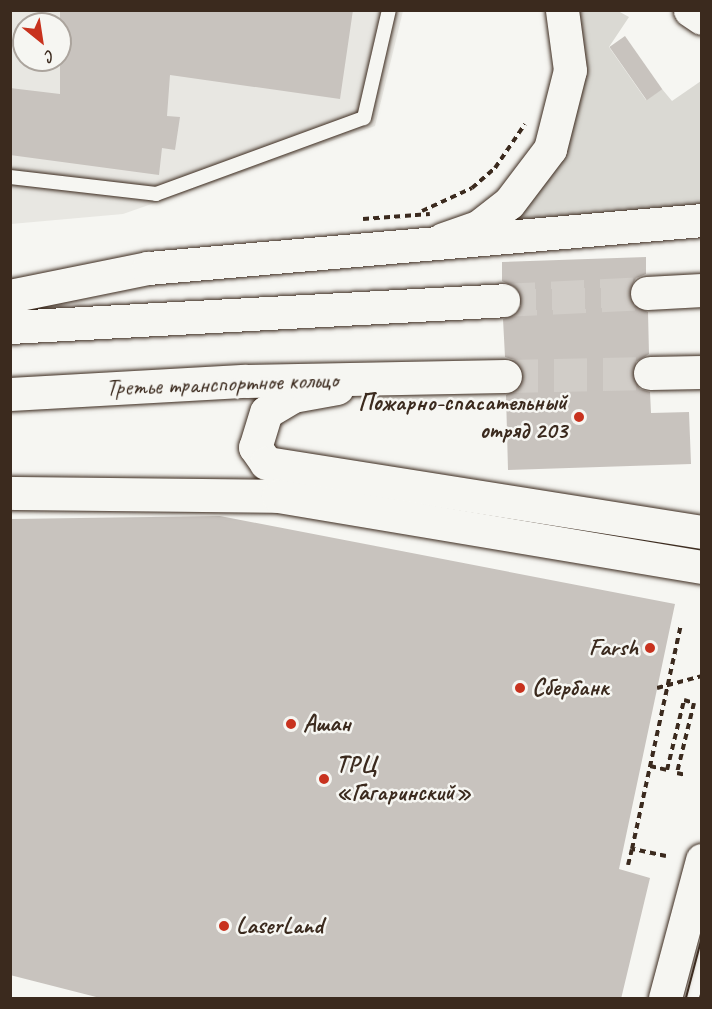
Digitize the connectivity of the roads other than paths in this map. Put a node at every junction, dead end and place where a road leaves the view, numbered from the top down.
1 (390, 10) edge
2 (562, 10) edge
3 (690, 10) edge
4 (702, 18) edge
5 (10, 177) edge
6 (702, 220) edge
7 (397, 249) junction
8 (702, 290) edge
9 (647, 293) tunnel mouth
10 (10, 296) edge
11 (503, 300) tunnel mouth
12 (10, 327) edge
13 (702, 372) edge
14 (650, 373) tunnel mouth
15 (506, 376) tunnel mouth
16 (419, 378) junction
17 (191, 384) junction
18 (10, 394) edge
19 (10, 408) edge
20 (10, 493) edge
21 (702, 532) edge
22 (702, 567) edge
23 (702, 860) edge
24 (665, 999) edge

1 - 5 lane
2 - 7 main road
3 - 4 main road
6 - 7 main road
7 - 10 main road
8 - 9 main road
11 - 12 main road
13 - 14 main road
15 - 16 main road, Третье транспортное кольцо
16 - 17 main road, Третье транспортное кольцо
16 - 21 main road
17 - 18 main road, Третье транспортное кольцо
17 - 19 main road
20 - 22 main road
23 - 24 main road

